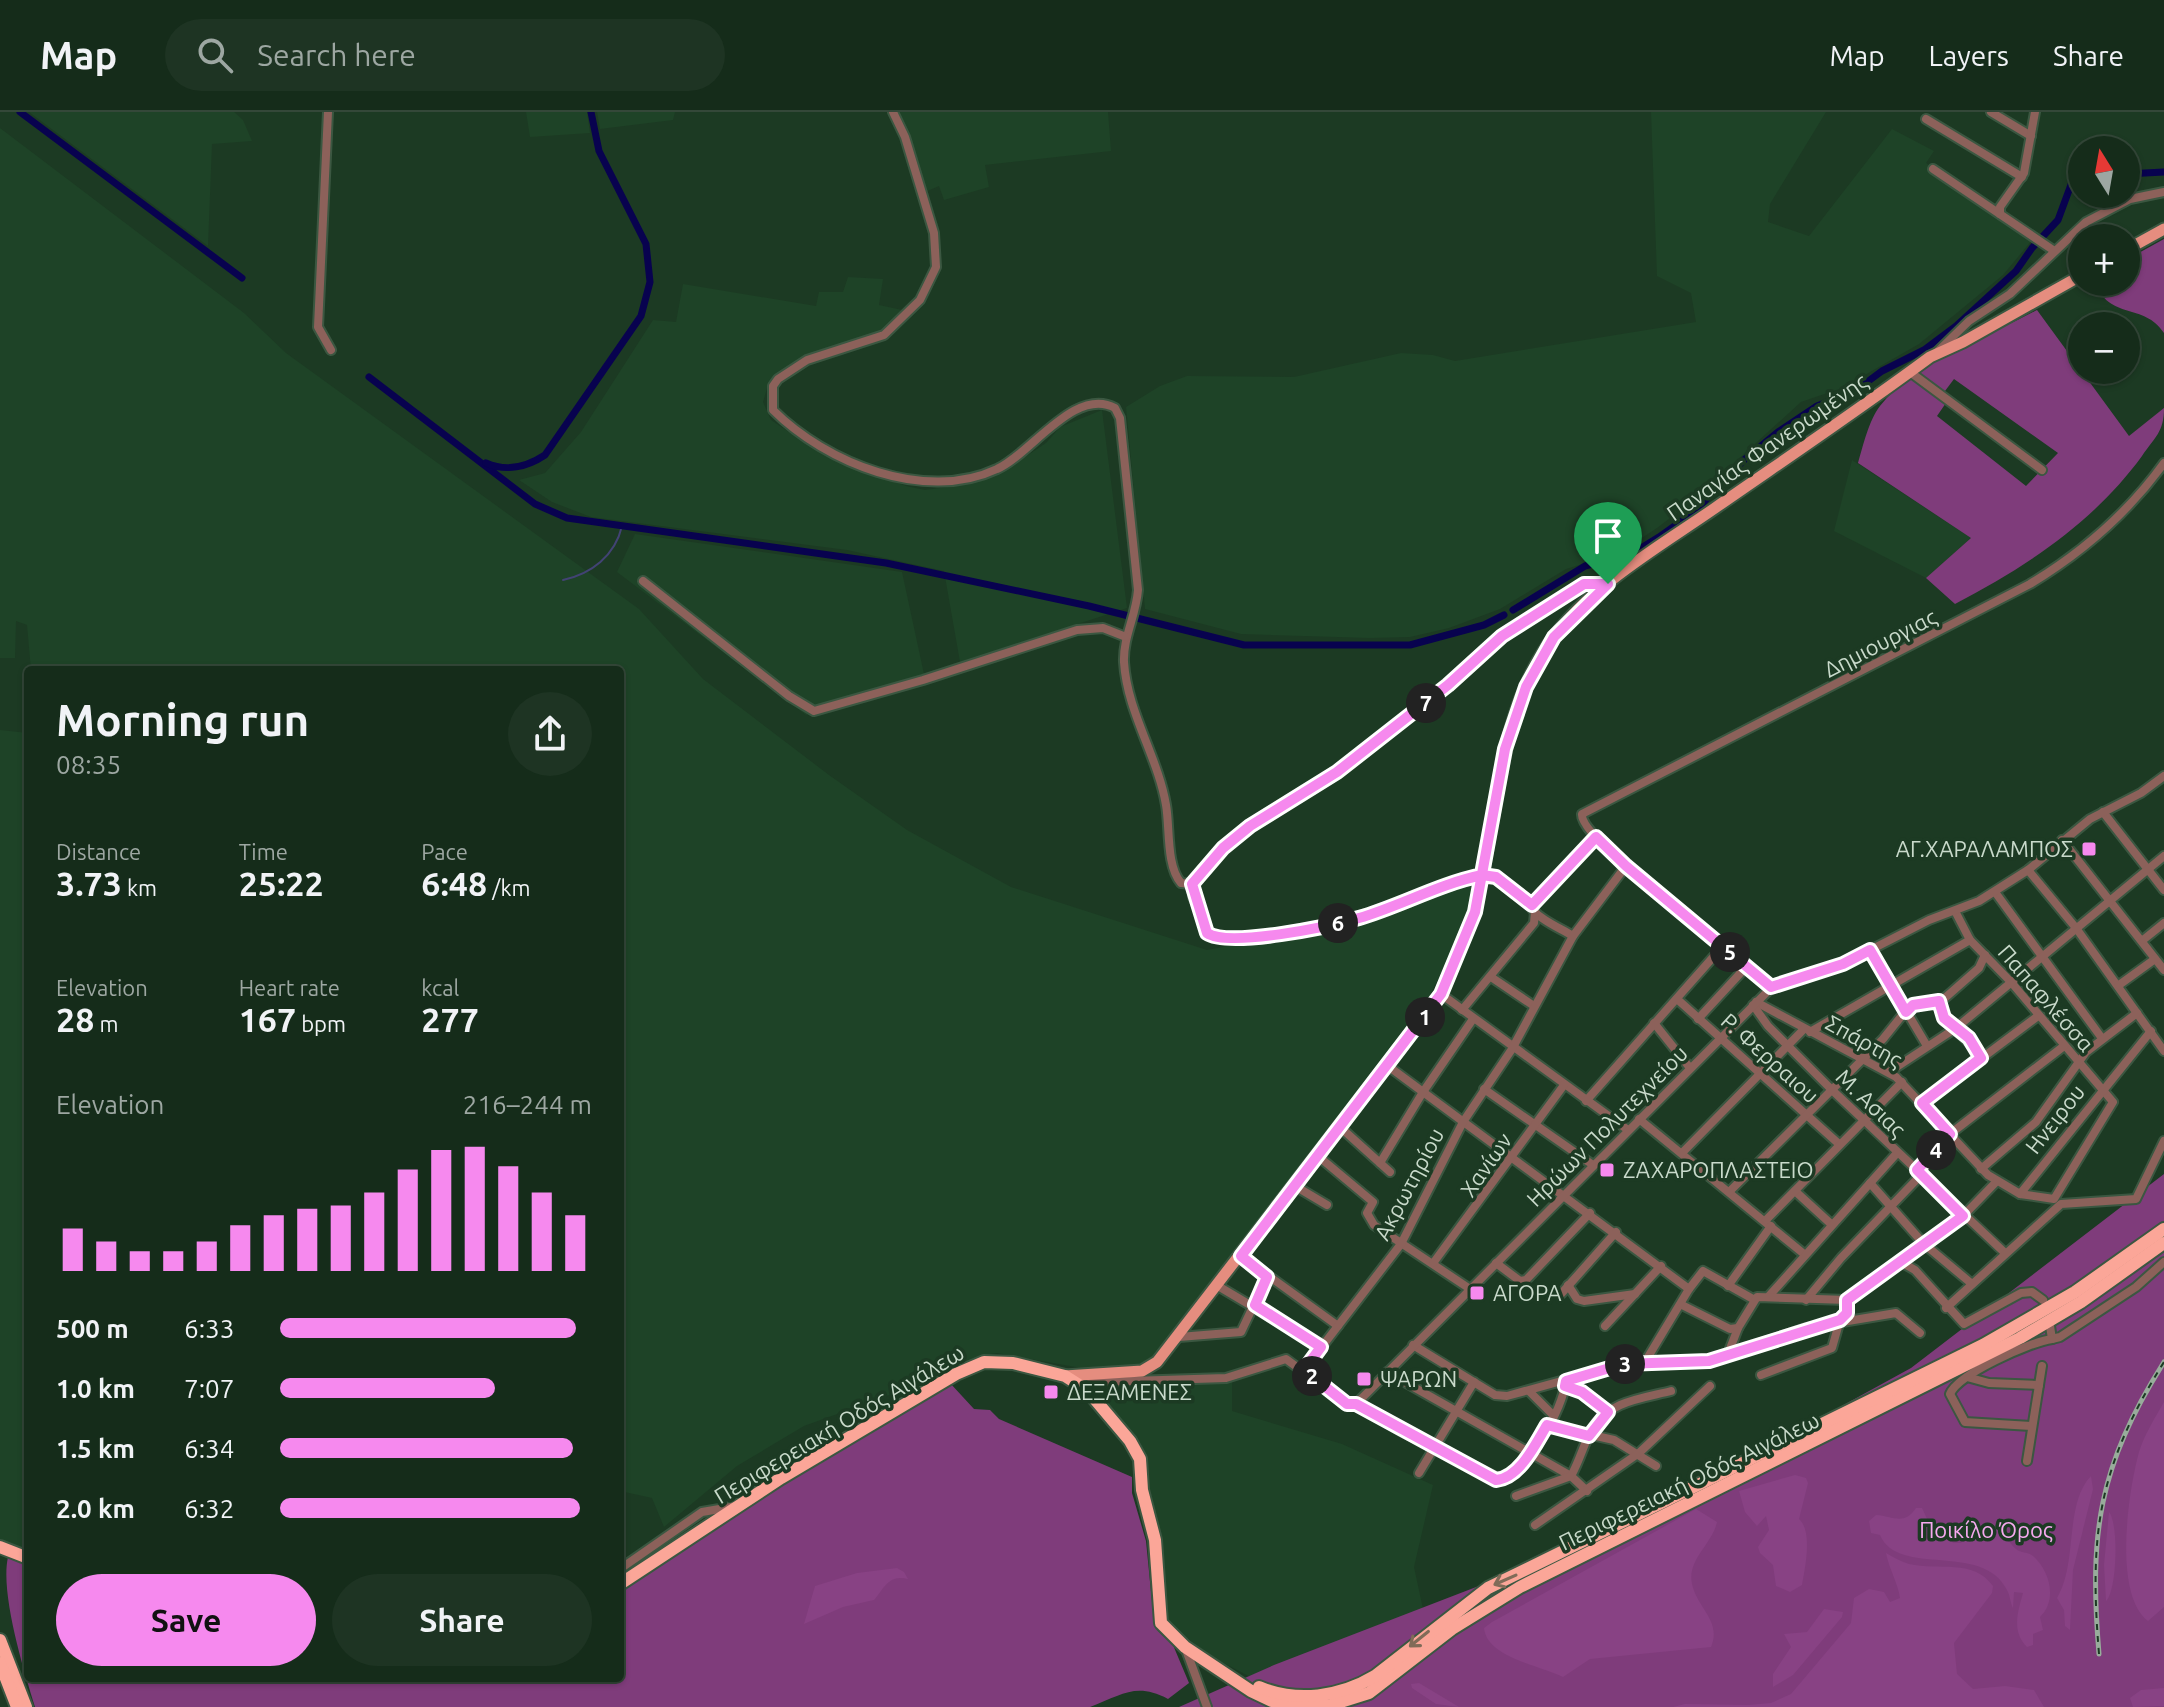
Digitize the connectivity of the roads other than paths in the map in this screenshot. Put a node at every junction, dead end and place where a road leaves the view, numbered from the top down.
1 (328, 112) edge
2 (893, 112) edge
3 (1991, 112) edge
4 (2035, 112) edge
5 (1926, 119) dead end
6 (2031, 136) junction
7 (1933, 169) dead end
8 (2022, 177) junction
9 (2164, 192) edge
10 (2000, 214) junction
11 (2164, 229) edge
12 (2140, 242) edge
13 (2053, 250) junction
14 (2068, 283) edge
15 (331, 350) dead end
16 (1934, 355) junction
17 (1910, 372) junction
18 (2164, 463) edge
19 (2042, 470) dead end
20 (643, 581) dead end
21 (1608, 584) junction
22 (1126, 637) junction
23 (2164, 776) edge
24 (2103, 812) junction
25 (1596, 837) junction
26 (2062, 840) junction
27 (2164, 856) edge
28 (1626, 866) junction
29 (2148, 869) junction
30 (2028, 870) junction
31 (1192, 884) junction
32 (2164, 890) edge
33 (1995, 892) junction
34 (2112, 900) junction
35 (1533, 909) junction
36 (1955, 911) junction
37 (2164, 923) edge
38 (2076, 928) junction
39 (1573, 936) junction
40 (1970, 940) junction
41 (2143, 940) junction
42 (1723, 946) junction
43 (1870, 950) junction
44 (1985, 955) junction
45 (2042, 955) junction
46 (2155, 959) junction
47 (1747, 966) junction
48 (2164, 970) edge
49 (1491, 977) junction
50 (2011, 982) junction
51 (1891, 984) junction
52 (2119, 985) junction
53 (1771, 987) junction
54 (1441, 994) junction
55 (1677, 999) junction
56 (1939, 1001) junction
57 (1754, 1004) junction
58 (1534, 1006) junction
59 (1462, 1010) junction
60 (1906, 1012) junction
61 (2137, 1013) junction
62 (2038, 1016) junction
63 (1473, 1019) junction
64 (1698, 1019) junction
65 (1654, 1023) junction
66 (1956, 1028) junction
67 (1807, 1030) junction
68 (2151, 1031) junction
69 (2101, 1037) junction
70 (1720, 1039) junction
71 (1927, 1046) junction
72 (2064, 1046) junction
73 (1789, 1047) junction
74 (1512, 1049) junction
75 (2164, 1051) edge
76 (1981, 1058) junction
77 (1861, 1061) junction
78 (2078, 1062) junction
79 (1388, 1066) junction
80 (1690, 1068) junction
81 (1889, 1072) junction
82 (1761, 1074) junction
83 (1902, 1082) junction
84 (1564, 1085) junction
85 (1484, 1089) junction
86 (2102, 1089) junction
87 (1832, 1090) junction
88 (1423, 1092) junction
89 (1586, 1101) junction
90 (1922, 1103) junction
91 (1807, 1115) junction
92 (1639, 1119) junction
93 (1864, 1120) junction
94 (1463, 1122) junction
95 (1340, 1127) junction
96 (1535, 1127) junction
97 (1628, 1130) junction
98 (1950, 1134) junction
99 (2164, 1141) edge
100 (1839, 1144) junction
101 (1682, 1153) junction
102 (1897, 1153) junction
103 (1318, 1156) junction
104 (1512, 1158) junction
105 (1380, 1163) junction
106 (1593, 1165) junction
107 (1981, 1169) junction
108 (1390, 1172) dead end
109 (1919, 1172) junction
110 (1997, 1181) junction
111 (1870, 1183) junction
112 (1295, 1186) junction
113 (1795, 1191) junction
114 (1729, 1192) junction
115 (1565, 1194) junction
116 (2020, 1194) junction
117 (2058, 1195) joint
118 (1327, 1205) dead end
119 (1890, 1207) junction
120 (1590, 1213) junction
121 (1963, 1216) junction
122 (1768, 1223) junction
123 (1831, 1224) junction
124 (2164, 1229) edge
125 (1616, 1232) junction
126 (1923, 1243) junction
127 (2164, 1243) edge
128 (1401, 1244) junction
129 (2005, 1253) junction
130 (1804, 1254) junction
131 (1241, 1256) junction
132 (1434, 1262) junction
133 (1901, 1262) junction
134 (2164, 1262) edge
135 (1496, 1263) junction
136 (1661, 1266) junction
137 (1267, 1277) junction
138 (1972, 1284) junction
139 (1568, 1285) junction
140 (1218, 1286) junction
141 (1728, 1286) junction
142 (1470, 1289) junction
143 (1689, 1289) junction
144 (1561, 1294) dead end
145 (1636, 1294) junction
146 (1769, 1296) junction
147 (1753, 1299) junction
148 (1806, 1300) junction
149 (1847, 1300) junction
150 (2043, 1300) dead end
151 (1255, 1305) junction
152 (1682, 1305) junction
153 (1946, 1308) junction
154 (1840, 1320) junction
155 (1338, 1326) junction
156 (1605, 1326) dead end
157 (2050, 1326) dead end
158 (1738, 1328) junction
159 (1920, 1333) dead end
160 (1179, 1337) junction
161 (2052, 1339) junction
162 (1413, 1345) junction
163 (1321, 1347) junction
164 (1728, 1354) junction
165 (1645, 1362) junction
166 (2042, 1366) dead end
167 (1304, 1370) junction
168 (1387, 1372) junction
169 (1086, 1375) junction
170 (1761, 1375) dead end
171 (1065, 1376) junction
172 (1967, 1377) junction
173 (1474, 1382) junction
174 (1566, 1383) junction
175 (2039, 1385) junction
176 (1710, 1386) dead end
177 (1671, 1391) dead end
178 (1530, 1392) junction
179 (1356, 1404) junction
180 (1458, 1412) junction
181 (1608, 1412) junction
182 (1553, 1415) junction
183 (1547, 1425) junction
184 (2031, 1426) junction
185 (1589, 1436) junction
186 (1436, 1448) junction
187 (1530, 1452) junction
188 (1639, 1453) junction
189 (2027, 1461) dead end
190 (1656, 1466) dead end
191 (1419, 1473) dead end
192 (1571, 1476) junction
193 (1587, 1491) junction
194 (1516, 1496) dead end
195 (739, 1506) junction
196 (1535, 1525) dead end
197 (0, 1547) edge
198 (24, 1556) edge
199 (624, 1566) edge
200 (624, 1581) edge
201 (0, 1640) edge
202 (1185, 1647) junction
203 (0, 1663) edge
204 (1229, 1676) junction
205 (17, 1707) edge
206 (26, 1707) edge
207 (1207, 1707) edge

1 - 15 street
2 - 22 street
3 - 6 street
4 - 6 street
5 - 8 street
6 - 8 street
7 - 10 street
8 - 10 street
9 - 13 street
10 - 13 street
11 - 12 main road
13 - 16 street
14 - 16 main road, Παναγίας Φανερωμένης
16 - 17 main road, Παναγίας Φανερωμένης
17 - 19 street
17 - 21 main road, Παναγίας Φανερωμένης
18 - 25 street, Δημιουργιας
20 - 22 street
21 - 31 street
21 - 54 main road, Παναγίας Φανερωμένης, bridge
22 - 31 street
23 - 24 street, Ηρώων Πολυτεχνείου
24 - 26 street, Ηρώων Πολυτεχνείου
24 - 29 street
25 - 28 street
25 - 35 street
26 - 30 street, Ηρώων Πολυτεχνείου
26 - 34 street
27 - 29 street
28 - 39 street, Ακρωτηρίου
28 - 42 street
29 - 32 street
29 - 34 street
30 - 33 street, Ηρώων Πολυτεχνείου
30 - 38 street
31 - 35 street
33 - 36 street, Ηρώων Πολυτεχνείου
33 - 45 street
34 - 38 street
34 - 41 street
35 - 39 street
35 - 49 street
36 - 40 street, Παπαφλέσσα
36 - 43 street, Ηρώων Πολυτεχνείου
37 - 41 street
38 - 45 street
38 - 52 street
39 - 58 street, Ακρωτηρίου
40 - 44 street, Παπαφλέσσα
40 - 51 street
41 - 46 street
42 - 47 street
42 - 55 street
43 - 51 street
43 - 53 street, Ηρώων Πολυτεχνείου
44 - 50 street, Παπαφλέσσα
44 - 56 street
45 - 50 street
45 - 69 street
46 - 48 street
46 - 52 street
47 - 53 street
47 - 64 street
49 - 58 street
49 - 59 street
50 - 62 street, Παπαφλέσσα
50 - 66 street
51 - 60 street
51 - 67 street
52 - 61 street
53 - 57 street, Ηρώων Πολυτεχνείου
54 - 59 street
54 - 79 main road, Παναγίας Φανερωμένης
55 - 64 street, Ρ. Φερραιου
55 - 65 street
56 - 60 street
56 - 66 street
57 - 67 street, Σπάρτης
57 - 70 street, Ηρώων Πολυτεχνείου
57 - 73 street, Μ. Ασιας
58 - 74 street, Ακρωτηρίου
59 - 63 street
60 - 71 street
60 - 77 street
61 - 68 street
61 - 69 street
62 - 72 street, Παπαφλέσσα
62 - 76 street
63 - 74 street
63 - 88 street
64 - 70 street, Ρ. Φερραιου
65 - 80 street
65 - 89 street
66 - 71 street
66 - 76 street
67 - 73 street
67 - 77 street, Σπάρτης
68 - 75 street
68 - 86 street, Ηνειρου
69 - 78 street
70 - 80 street, Ηρώων Πολυτεχνείου
70 - 82 street, Ρ. Φερραιου
71 - 81 street
72 - 78 street, Παπαφλέσσα
72 - 98 street
73 - 82 street
73 - 87 street, Μ. Ασιας
74 - 84 street
74 - 85 street, Ακρωτηρίου
76 - 90 street
77 - 81 street, Σπάρτης
77 - 87 street
78 - 86 street, Παπαφλέσσα
78 - 107 street
79 - 88 street
79 - 95 main road, Παναγίας Φανερωμένης
80 - 92 street, Ηρώων Πολυτεχνείου
81 - 83 street, Σπάρτης
82 - 91 street, Ρ. Φερραιου
82 - 101 street
83 - 90 street, Σπάρτης
83 - 93 street
84 - 89 street
84 - 96 street, Χανίων
85 - 94 street, Ακρωτηρίου
85 - 96 street
86 - 116 street, Ηνειρου
86 - 117 street, Παπαφλέσσα
87 - 91 street
87 - 93 street, Μ. Ασιας
88 - 94 street
88 - 105 street
89 - 97 street
90 - 98 street, Σπάρτης
91 - 100 street, Ρ. Φερραιου
91 - 114 street
92 - 97 street, Ηρώων Πολυτεχνείου
92 - 101 street
93 - 100 street
93 - 102 street, Μ. Ασιας
94 - 104 street
94 - 128 street, Ακρωτηρίου
95 - 103 main road, Παναγίας Φανερωμένης
95 - 105 street
96 - 104 street, Χανίων
96 - 106 street
97 - 106 street, Ηρώων Πολυτεχνείου
98 - 107 street, Σπάρτης
98 - 109 street
99 - 129 street
100 - 113 street
101 - 114 street
102 - 109 street, Μ. Ασιας
102 - 111 street
103 - 112 main road, Παναγίας Φανερωμένης
103 - 128 street
104 - 115 street
104 - 132 street, Χανίων
105 - 108 street
106 - 115 street, Ηρώων Πολυτεχνείου
107 - 110 street, Σπάρτης
109 - 119 street
109 - 121 street, Μ. Ασιας
110 - 116 street, Σπάρτης
110 - 121 street
111 - 119 street
111 - 123 street
112 - 118 street
112 - 131 main road, Παναγίας Φανερωμένης
113 - 122 street
113 - 123 street
114 - 122 street
115 - 120 street
115 - 135 street, Ηρώων Πολυτεχνείου
116 - 117 street, Σπάρτης
119 - 126 street
119 - 148 street
120 - 125 street
120 - 135 street
121 - 126 street
121 - 129 street, Μ. Ασιας
122 - 130 street
122 - 141 street
123 - 130 street
124 -> 204 highway, Περιφερειακή Οδός Αιγάλεω
125 - 136 street
125 - 139 street
126 - 133 street
126 - 138 street
127 - 204 highway, Περιφερειακή Οδός Αιγάλεω
128 - 132 street
128 - 155 street, Ακρωτηρίου
129 - 138 street
130 - 146 street
131 - 137 street
131 - 140 main road, Παναγίας Φανερωμένης
132 - 142 street
133 - 149 street
133 - 153 street
134 - 161 street
135 - 142 street, Ηρώων Πολυτεχνείου
136 - 143 street
136 - 145 street
137 - 151 street
137 - 155 street
138 - 153 street
139 - 144 street
139 - 145 street
140 - 151 street
140 - 160 main road, Παναγίας Φανερωμένης
141 - 143 street
141 - 147 street
142 - 162 street, Ηρώων Πολυτεχνείου
143 - 152 street
145 - 156 street
146 - 147 street
146 - 148 street
147 - 158 street
148 - 149 street
149 - 154 street
150 - 153 street
151 - 160 street
151 - 163 street
152 - 158 street
152 - 165 street
154 - 159 street
154 - 164 street
154 - 170 street
155 - 163 street, Ακρωτηρίου
157 - 161 street
158 - 164 street
160 - 169 main road, Παναγίας Φανερωμένης
161 - 172 street
162 - 168 street, Ηρώων Πολυτεχνείου
162 - 173 street
163 - 167 street, Ακρωτηρίου
164 - 165 street
165 - 174 street
166 - 175 street
167 - 169 street
167 - 179 street
168 - 179 street, Ηρώων Πολυτεχνείου
168 - 180 street
169 - 171 main road, Παναγίας Φανερωμένης
171 - 195 highway, Περιφερειακή Οδός Αιγάλεω
171 - 202 highway, Περιφερειακή Οδός Αιγάλεω
172 - 175 street
172 - 184 street
173 - 178 street
173 - 180 street
174 - 178 street
174 - 181 street
174 - 182 street
175 - 184 street
176 - 188 street
177 - 181 street
178 - 182 street
179 - 186 street
180 - 186 street
180 - 187 street
181 - 185 street
182 - 183 street
183 - 185 street
183 - 187 street
184 - 189 street
185 - 188 street
185 - 192 street
186 - 187 street
186 - 191 street
187 - 192 street
188 - 190 street
188 - 193 street
192 - 193 street
192 - 194 street
193 - 196 street
195 - 199 street
195 - 200 highway, Περιφερειακή Οδός Αιγάλεω
197 - 198 highway
201 - 206 highway
202 - 204 highway, Περιφερειακή Οδός Αιγάλεω
202 - 207 street
203 - 205 highway

